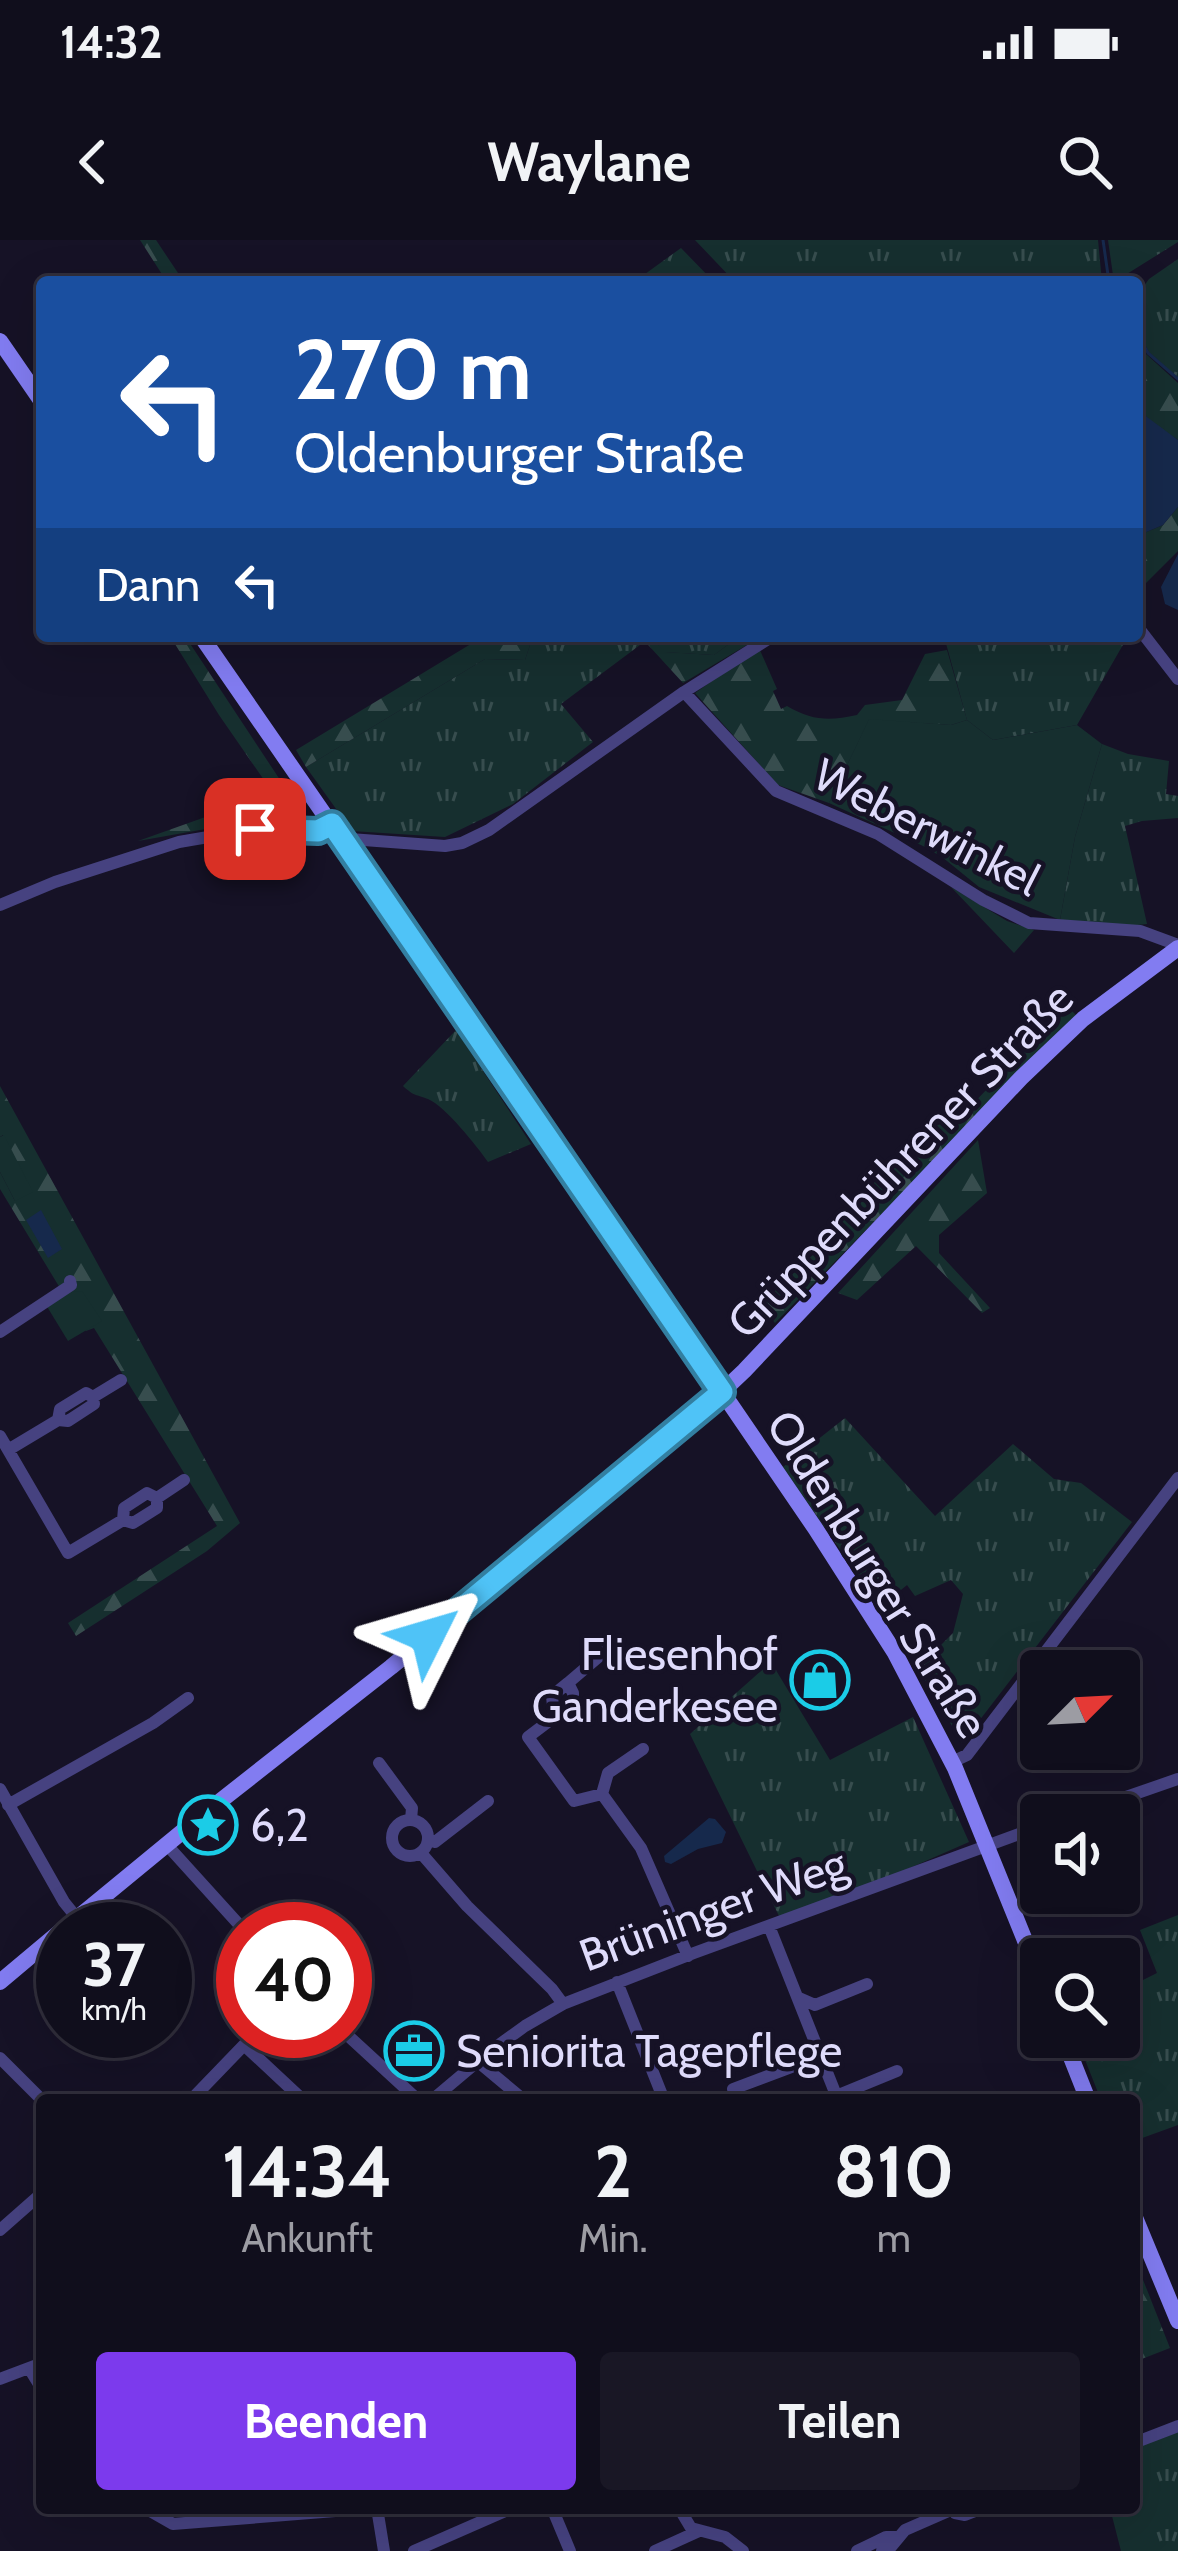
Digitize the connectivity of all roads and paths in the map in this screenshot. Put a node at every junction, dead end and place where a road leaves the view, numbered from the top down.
1 (0, 340) edge
2 (36, 393) edge
3 (1143, 634) edge
4 (205, 642) edge
5 (761, 642) edge
6 (1178, 679) edge
7 (684, 692) junction
8 (332, 824) junction
9 (344, 842) junction
10 (0, 905) edge
11 (1178, 946) edge
12 (70, 1281) dead end
13 (0, 1332) edge
14 (121, 1380) dead end
15 (722, 1392) junction
16 (0, 1436) edge
17 (8, 1450) junction
18 (1178, 1478) edge
19 (184, 1480) dead end
20 (616, 1642) dead end
21 (188, 1698) dead end
22 (644, 1749) dead end
23 (379, 1762) dead end
24 (952, 1762) junction
25 (1178, 1779) edge
26 (0, 1790) edge
27 (602, 1794) junction
28 (1135, 1794) edge
29 (488, 1801) dead end
30 (8, 1805) junction
31 (411, 1820) junction
32 (1020, 1834) edge
33 (166, 1844) junction
34 (424, 1846) junction
35 (988, 1847) junction
36 (64, 1902) edge
37 (97, 1902) edge
38 (219, 1902) edge
39 (769, 1925) junction
40 (1024, 1938) edge
41 (36, 1952) edge
42 (688, 1955) junction
43 (0, 1982) edge
44 (617, 1982) junction
45 (867, 1984) dead end
46 (798, 1998) junction
47 (563, 2004) junction
48 (815, 2005) junction
49 (808, 2020) junction
50 (821, 2056) junction
51 (0, 2058) edge
52 (372, 2058) edge
53 (1072, 2058) edge
54 (477, 2061) junction
55 (897, 2071) dead end
56 (733, 2089) dead end
57 (36, 2094) edge
58 (197, 2094) edge
59 (297, 2094) edge
60 (411, 2094) edge
61 (439, 2094) edge
62 (517, 2094) edge
63 (662, 2094) edge
64 (835, 2094) edge
65 (846, 2094) edge
66 (1086, 2094) edge
67 (36, 2198) edge
68 (0, 2230) edge
69 (1140, 2230) edge
70 (1178, 2321) edge
71 (36, 2366) edge
72 (0, 2379) edge
73 (1178, 2426) edge
74 (1140, 2441) edge
75 (156, 2514) edge
76 (299, 2514) edge
77 (376, 2514) edge
78 (499, 2514) edge
79 (555, 2514) edge
80 (683, 2514) edge
81 (940, 2514) edge
82 (700, 2531) junction
83 (899, 2544) edge
84 (384, 2551) edge
85 (414, 2551) edge
86 (570, 2551) edge
87 (655, 2551) edge
88 (742, 2551) edge
89 (857, 2551) edge
90 (882, 2551) edge

1 - 2 street
3 - 6 street
4 - 8 street, Oldenburger Straße
5 - 7 street
7 - 9 street
7 - 11 street, Weberwinkel
8 - 9 street, Oldenburger Straße
8 - 10 street
9 - 15 street, Oldenburger Straße
11 - 15 street, Grüppenbührener Straße
12 - 13 street
14 - 17 street
15 - 24 street, Oldenburger Straße
15 - 33 street, Grüppenbührener Straße
16 - 17 street
17 - 19 street
18 - 24 street
20 - 27 street
21 - 30 street
22 - 27 street
23 - 31 street
24 - 35 street, Oldenburger Straße
25 - 28 street
26 - 30 street
27 - 42 street
29 - 34 street
30 - 36 street
31 - 34 street
31 - 34 street
32 - 35 street, Brüninger Weg
33 - 37 street, Grüppenbührener Straße
33 - 38 street
34 - 47 street
35 - 39 street, Brüninger Weg
35 - 40 street, Oldenburger Straße
39 - 42 street, Brüninger Weg
39 - 46 street
41 - 43 street, Grüppenbührener Straße
42 - 44 street, Brüninger Weg
44 - 47 street, Brüninger Weg
44 - 63 street
45 - 48 street
46 - 48 street
46 - 49 street
47 - 54 street, Brüninger Weg
48 - 49 street
49 - 50 street
50 - 56 street
50 - 64 street
51 - 57 street
52 - 60 street
53 - 66 street
54 - 61 street, Brüninger Weg
54 - 62 street
55 - 65 street
58 - 59 street
67 - 68 street
69 - 70 street
71 - 72 street
73 - 74 street
75 - 76 street
77 - 84 street
78 - 85 street
79 - 86 street
80 - 82 street
81 - 83 street
82 - 87 street
82 - 88 street
83 - 89 street
83 - 90 street

